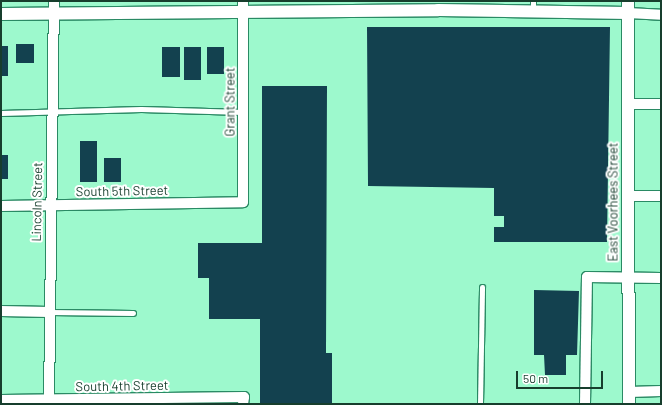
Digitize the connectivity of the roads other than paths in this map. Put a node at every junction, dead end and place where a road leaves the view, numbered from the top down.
1 (54, 1) edge
2 (243, 6) edge
3 (438, 6) edge
4 (533, 6) edge
5 (628, 7) edge
6 (54, 13) junction
7 (1, 14) edge
8 (661, 15) edge
9 (627, 104) junction
10 (661, 104) edge
11 (52, 112) junction
12 (243, 112) junction
13 (1, 113) edge
14 (627, 196) junction
15 (661, 196) edge
16 (243, 202) joint
17 (50, 205) junction
18 (1, 206) edge
19 (627, 277) junction
20 (661, 278) edge
21 (482, 286) dead end
22 (1, 311) edge
23 (49, 312) junction
24 (133, 313) dead end
25 (661, 391) edge
26 (629, 398) edge
27 (1, 400) edge
28 (244, 401) edge
29 (49, 402) edge
30 (480, 404) edge
31 (585, 404) edge

1 - 6 street, Lincoln Street
2 - 3 street
2 - 6 street
2 - 12 street, Grant Street
3 - 4 street
4 - 5 street
5 - 8 street
5 - 9 street, East Voorhees Street
6 - 7 street
6 - 11 street, Lincoln Street
9 - 10 street
9 - 14 street, East Voorhees Street
11 - 12 lane
11 - 13 lane
11 - 17 street, Lincoln Street
12 - 16 street, Grant Street
14 - 15 street
14 - 19 street, East Voorhees Street
16 - 17 street, South 5th Street
17 - 18 street, South 5th Street
17 - 23 street, Lincoln Street
19 - 20 street
19 - 26 street, East Voorhees Street
19 - 31 street
21 - 30 lane
22 - 23 street
23 - 24 lane
23 - 29 street, Lincoln Street
25 - 26 street
27 - 29 street, South 4th Street
28 - 29 street, South 4th Street

